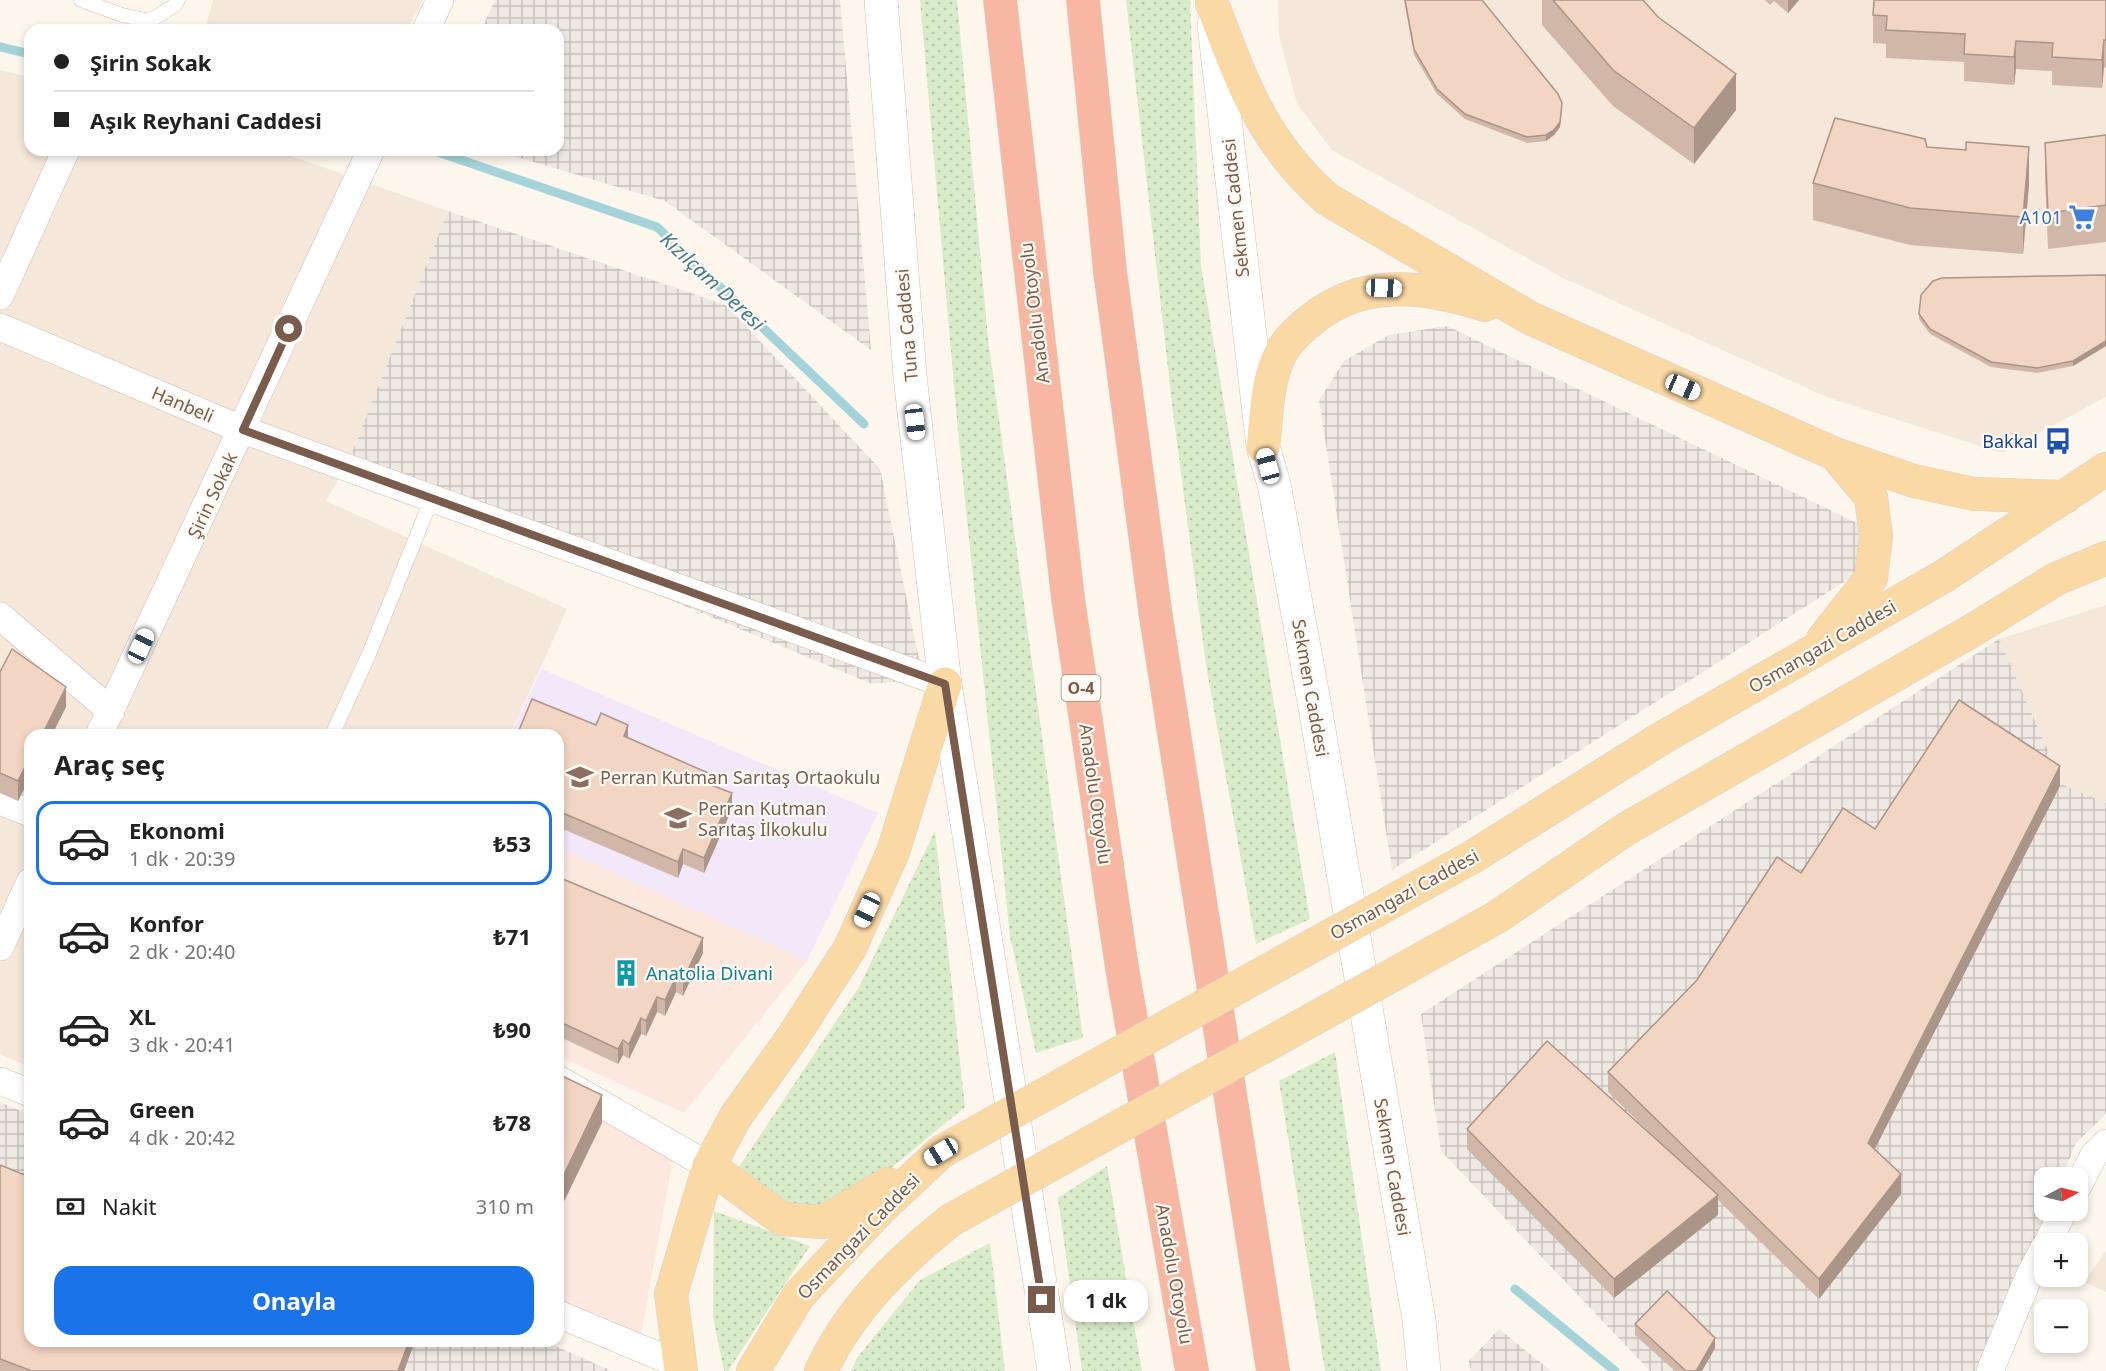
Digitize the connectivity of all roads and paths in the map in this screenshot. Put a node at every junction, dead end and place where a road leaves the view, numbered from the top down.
1 (81, 0) edge
2 (178, 0) edge
3 (440, 0) edge
4 (880, 0) edge
5 (1000, 0) edge
6 (1083, 0) edge
7 (1212, 1) edge
8 (429, 24) edge
9 (63, 156) edge
10 (369, 156) edge
11 (0, 296) edge
12 (1530, 318) junction
13 (0, 327) edge
14 (243, 430) junction
15 (1263, 447) junction
16 (1835, 454) junction
17 (2106, 470) edge
18 (2065, 497) junction
19 (432, 498) junction
20 (2106, 558) edge
21 (0, 616) edge
22 (1813, 652) junction
23 (945, 684) junction
24 (111, 711) junction
25 (102, 729) edge
26 (335, 729) edge
27 (0, 801) edge
28 (24, 811) edge
29 (24, 895) edge
30 (0, 947) edge
31 (0, 1081) edge
32 (564, 1082) edge
33 (24, 1091) edge
34 (2106, 1143) edge
35 (941, 1152) junction
36 (709, 1166) junction
37 (2088, 1167) edge
38 (2034, 1267) edge
39 (564, 1317) edge
40 (1419, 1320) junction
41 (680, 1368) edge
42 (753, 1371) edge
43 (821, 1371) edge
44 (1054, 1371) edge
45 (1192, 1371) edge
46 (1273, 1371) edge
47 (1424, 1371) edge
48 (1436, 1371) edge
49 (1990, 1371) edge

1 - 2 lane
3 - 8 street
4 - 23 main road, Tuna Caddesi
5 - 45 highway, Anadolu Otoyolu / O-4
6 - 46 highway
7 - 12 main road
7 - 15 main road, Sekmen Caddesi
9 - 11 street
10 - 14 street, Şirin Sokak
12 - 15 main road
12 - 16 main road
13 - 14 street, Hanbeli
14 - 19 street, Hanbeli
14 - 24 street, Şirin Sokak
15 - 40 main road, Sekmen Caddesi
16 - 18 main road
16 - 22 main road
17 - 18 main road, Osmangazi Caddesi
18 - 22 main road, Osmangazi Caddesi
19 - 23 street, Hanbeli
19 - 26 lane
20 - 43 main road, bridge
21 - 24 street
22 - 35 main road, Osmangazi Caddesi, bridge
23 - 36 main road
23 - 44 main road, Tuna Caddesi
24 - 25 street, Şirin Sokak
27 - 28 street
29 - 30 street
31 - 33 street
32 - 36 street
34 - 37 street
35 - 36 main road
35 - 42 main road, Osmangazi Caddesi
36 - 41 main road
38 - 49 street
39 - 41 street
40 - 47 main road, Sekmen Caddesi
40 - 48 street

